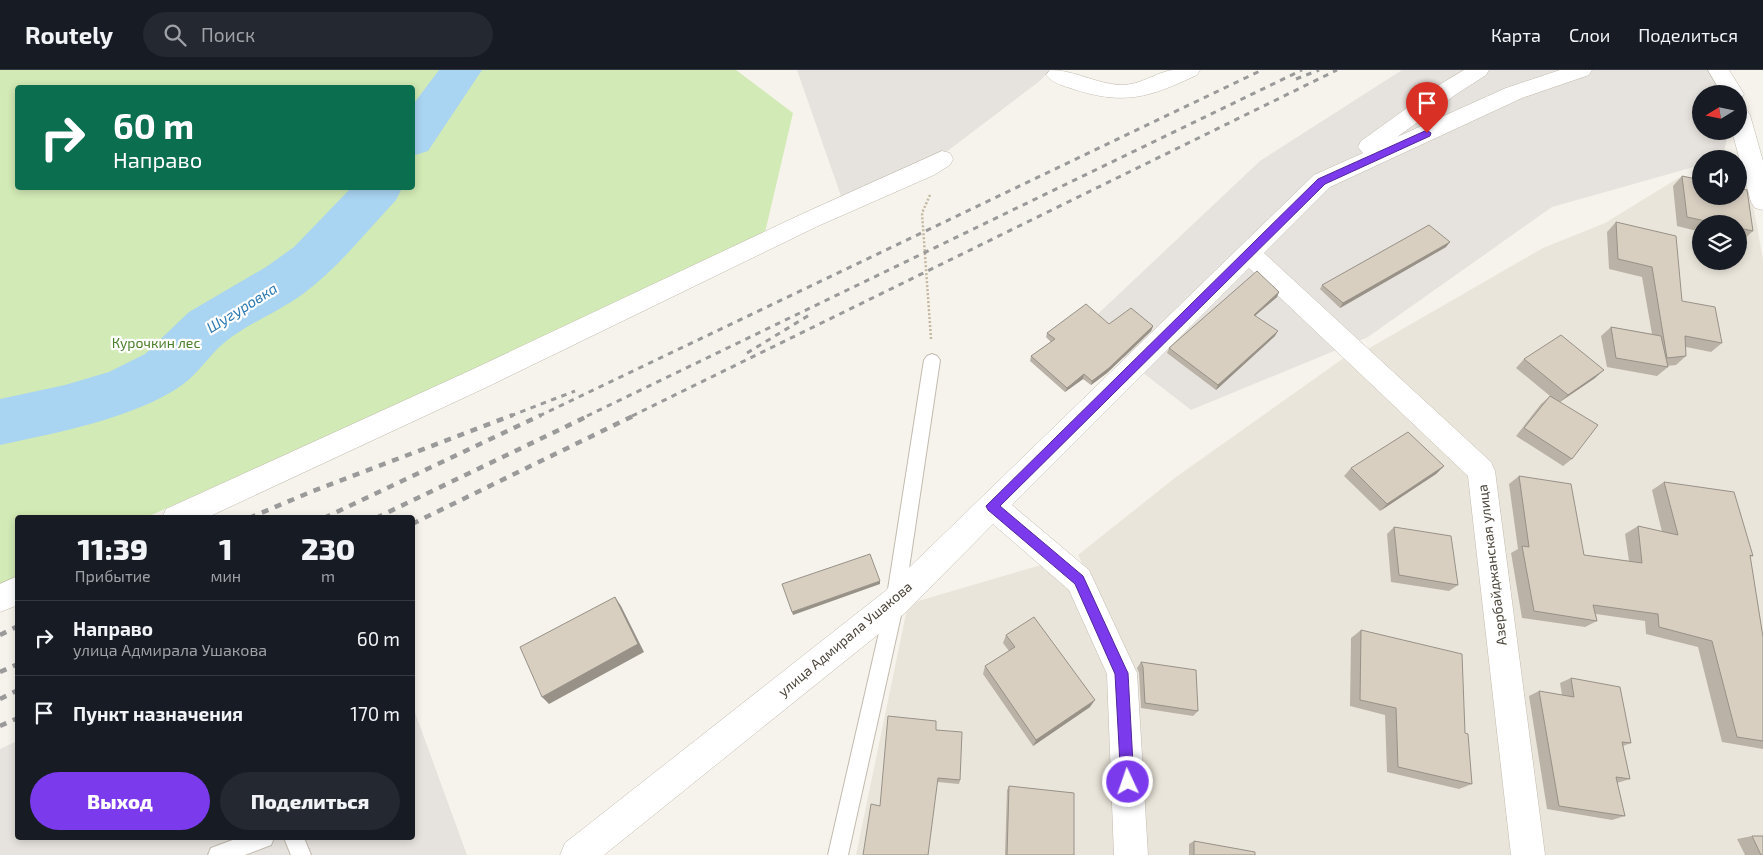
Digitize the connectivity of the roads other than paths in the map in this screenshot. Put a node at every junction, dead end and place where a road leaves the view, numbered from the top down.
1 (1190, 70) edge
2 (1479, 70) edge
3 (1582, 70) edge
4 (1718, 70) edge
5 (1057, 75) dead end
6 (1727, 85) edge
7 (1746, 140) edge
8 (934, 164) road end
9 (1322, 182) junction
10 (1763, 202) edge
11 (1249, 254) junction
12 (932, 360) road end
13 (992, 506) junction
14 (183, 515) edge
15 (15, 591) edge
16 (0, 598) edge
17 (894, 602) junction
18 (259, 840) edge
19 (295, 840) edge
20 (218, 855) edge
21 (301, 855) edge
22 (577, 855) edge
23 (838, 855) edge
24 (1132, 855) edge
25 (1528, 855) edge

1 - 5 street
2 - 9 street
3 - 9 street, улица Адмирала Ушакова
4 - 6 street
7 - 10 street
8 - 14 street
9 - 11 street, улица Адмирала Ушакова
11 - 13 street, улица Адмирала Ушакова
11 - 25 street, Азербайджанская улица
12 - 17 lane
13 - 17 street, улица Адмирала Ушакова
13 - 24 street
15 - 16 street
17 - 22 street, улица Адмирала Ушакова
17 - 23 lane
18 - 20 lane
19 - 21 lane

